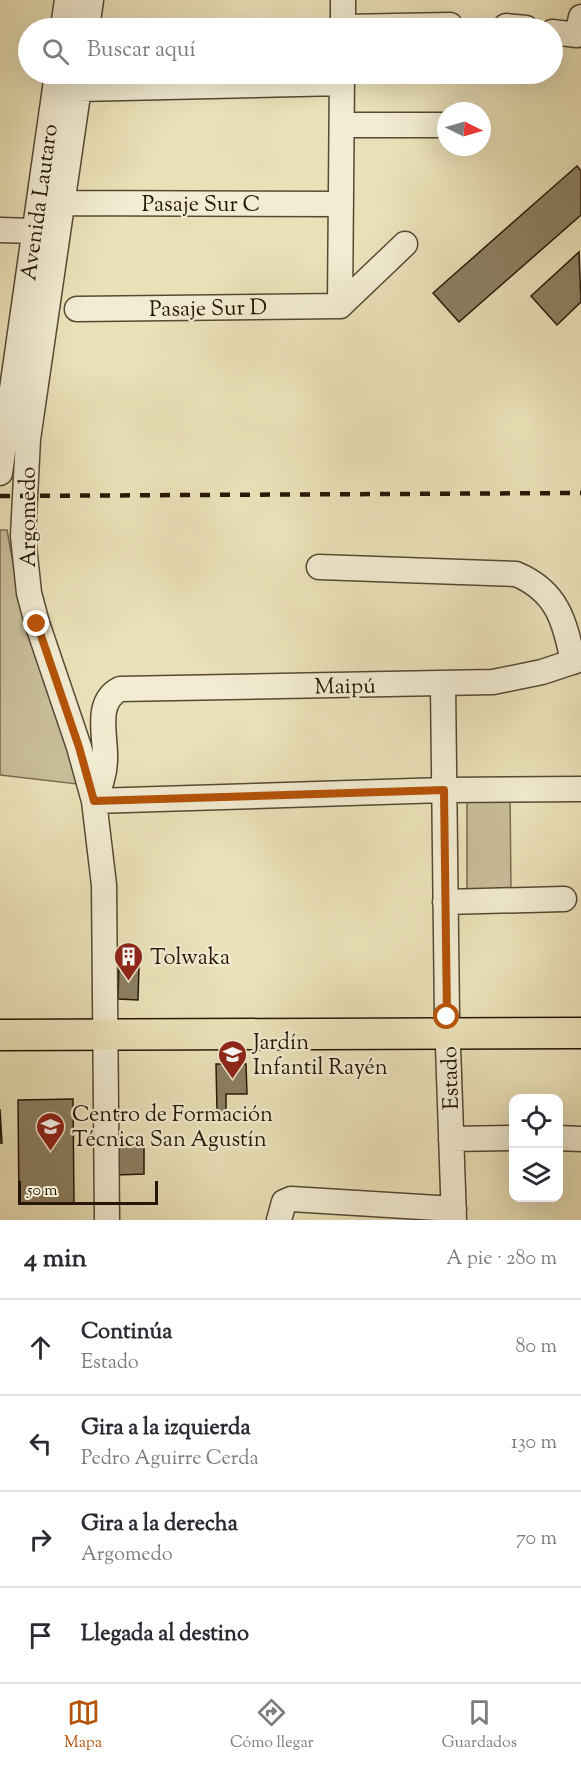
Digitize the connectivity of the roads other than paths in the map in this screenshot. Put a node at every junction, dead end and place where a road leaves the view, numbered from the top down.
1 (67, 0) edge
2 (91, 0) edge
3 (343, 0) edge
4 (581, 17) edge
5 (64, 18) edge
6 (88, 18) edge
7 (343, 18) edge
8 (563, 33) edge
9 (56, 84) edge
10 (80, 84) edge
11 (342, 84) edge
12 (437, 124) edge
13 (342, 125) junction
14 (62, 203) junction
15 (341, 204) junction
16 (0, 230) edge
17 (34, 231) junction
18 (405, 244) dead end
19 (340, 306) junction
20 (76, 309) dead end
21 (28, 439) joint
22 (0, 472) edge
23 (319, 567) dead end
24 (577, 661) edge
25 (443, 685) junction
26 (109, 697) joint
27 (581, 789) edge
28 (444, 790) junction
29 (94, 801) junction
30 (564, 899) dead end
31 (445, 902) junction
32 (581, 1033) edge
33 (105, 1034) junction
34 (447, 1034) junction
35 (0, 1035) edge
36 (451, 1138) junction
37 (509, 1138) edge
38 (563, 1138) edge
39 (581, 1139) edge
40 (454, 1214) edge
41 (107, 1220) edge
42 (279, 1220) edge

1 - 5 street
2 - 6 street
3 - 7 street
4 - 8 street
9 - 17 street, Avenida Lautaro
10 - 14 street, Avenida Lautaro
11 - 13 street
12 - 13 street
13 - 15 street
14 - 15 street, Pasaje Sur C
14 - 21 street, Avenida Lautaro
15 - 19 street
16 - 17 street
17 - 22 street, Avenida Lautaro
18 - 19 street
19 - 20 street, Pasaje Sur D
21 - 29 street, Argomedo
23 - 24 street
24 - 25 street, Maipú
25 - 26 street, Maipú
25 - 28 street, Estado
26 - 29 street, Argomedo
27 - 28 street
28 - 29 street
28 - 31 street, Estado
29 - 33 street, Argomedo
30 - 31 street
31 - 34 street, Estado
32 - 34 main road
33 - 34 main road
33 - 35 main road
33 - 41 street, Argomedo
34 - 36 street, Estado
36 - 37 street
36 - 40 street, Estado
38 - 39 street
40 - 42 street

